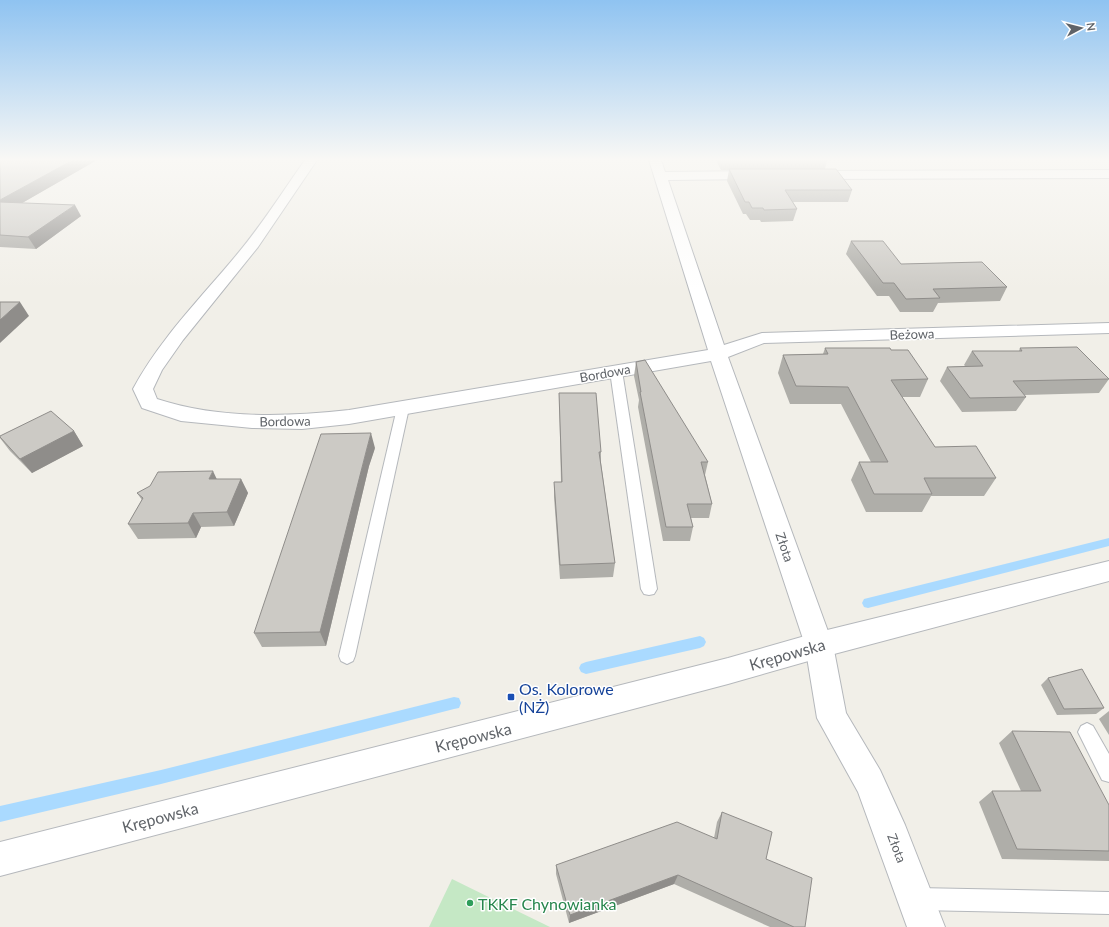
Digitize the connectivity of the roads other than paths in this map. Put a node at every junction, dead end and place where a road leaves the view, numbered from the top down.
1 (281, 203) edge
2 (669, 203) edge
3 (1109, 328) edge
4 (718, 354) junction
5 (616, 371) junction
6 (402, 408) junction
7 (1109, 571) edge
8 (649, 589) dead end
9 (819, 645) junction
10 (348, 656) dead end
11 (1087, 732) dead end
12 (1109, 773) edge
13 (0, 859) edge
14 (1109, 903) edge
15 (921, 913) edge

1 - 6 street, Bordowa
2 - 4 street, Złota
3 - 4 street, Beżowa
4 - 5 street, Bordowa
4 - 9 street, Złota
5 - 6 street, Bordowa
5 - 8 lane
6 - 10 lane
7 - 9 street, Krępowska
9 - 13 street, Krępowska
9 - 15 street, Złota
11 - 12 lane
14 - 15 lane

